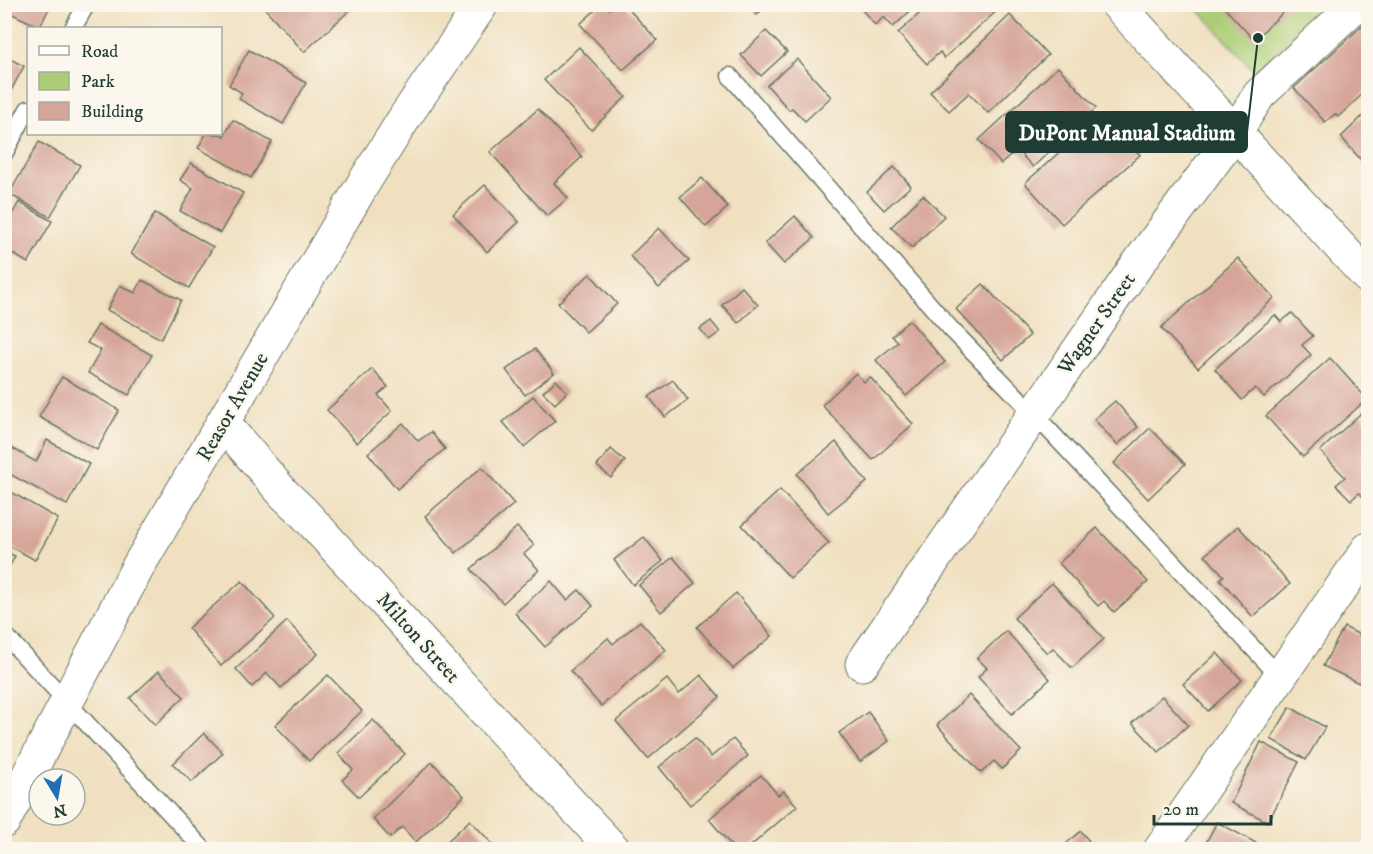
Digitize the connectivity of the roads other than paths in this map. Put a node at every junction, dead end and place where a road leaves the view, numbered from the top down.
1 (87, 4) edge
2 (482, 4) edge
3 (1117, 4) edge
4 (1357, 4) edge
5 (74, 27) edge
6 (730, 76) dead end
7 (27, 110) edge
8 (1235, 133) junction
9 (4, 154) edge
10 (1368, 277) edge
11 (1034, 414) junction
12 (224, 424) junction
13 (1368, 549) edge
14 (4, 634) edge
15 (862, 664) dead end
16 (1280, 677) junction
17 (68, 701) junction
18 (4, 821) edge
19 (204, 849) edge
20 (614, 849) edge
21 (1160, 849) edge

1 - 5 lane
2 - 12 street, Reasor Avenue
3 - 8 street
4 - 8 street, Wagner Street
6 - 11 lane
7 - 9 lane
8 - 10 street
8 - 11 street, Wagner Street
11 - 15 street, Wagner Street
11 - 16 lane
12 - 17 street, Reasor Avenue
12 - 20 street, Milton Street
13 - 16 street
14 - 17 lane
16 - 21 street
17 - 18 street, Reasor Avenue
17 - 19 lane

